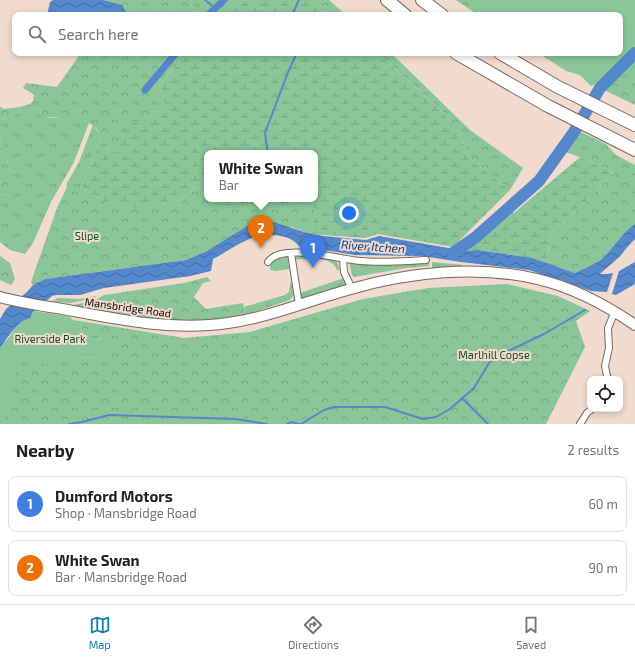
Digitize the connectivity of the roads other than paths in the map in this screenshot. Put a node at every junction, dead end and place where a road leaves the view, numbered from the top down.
1 (387, 0) edge
2 (422, 0) edge
3 (401, 12) edge
4 (438, 12) edge
5 (461, 56) edge
6 (505, 56) edge
7 (635, 125) edge
8 (635, 150) edge
9 (291, 253) junction
10 (343, 259) junction
11 (426, 260) dead end
12 (268, 262) dead end
13 (352, 289) junction
14 (3, 298) edge
15 (299, 305) junction
16 (615, 312) junction
17 (635, 325) edge
18 (608, 376) edge
19 (589, 412) edge
20 (580, 424) edge

1 - 3 highway
2 - 4 highway
5 - 8 highway
6 - 7 highway
9 - 10 street
9 - 12 street
9 - 15 street
10 - 11 street
10 - 13 street
13 - 15 main road, Mansbridge Road
13 - 16 main road, Mansbridge Road
14 - 15 main road, Mansbridge Road
16 - 17 main road, Mansbridge Road
16 - 18 street
19 - 20 street

